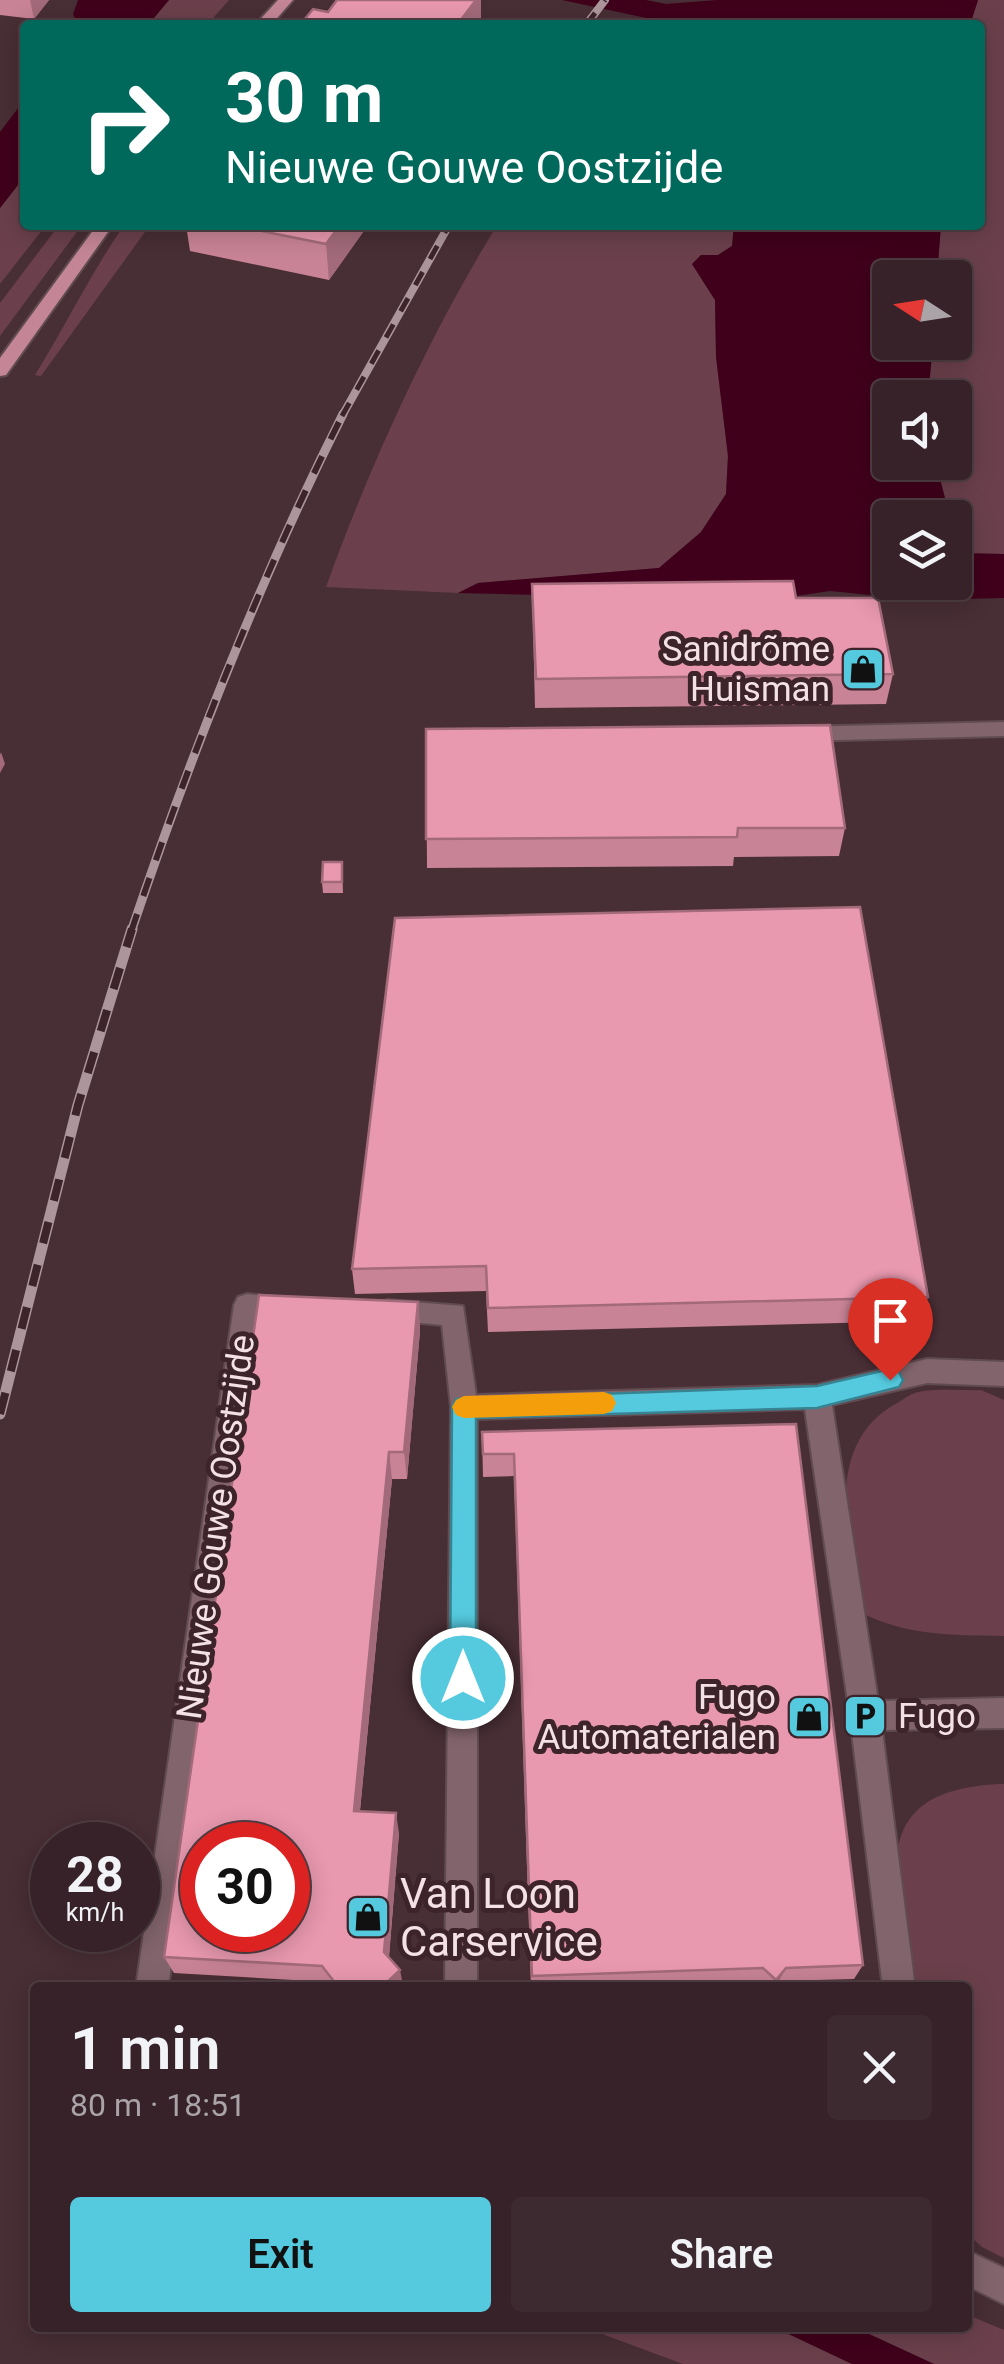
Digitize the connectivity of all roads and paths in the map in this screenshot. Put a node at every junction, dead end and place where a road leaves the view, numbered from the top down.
1 (286, 0) edge
2 (268, 20) edge
3 (100, 230) edge
4 (0, 371) edge
5 (1004, 730) edge
6 (771, 734) edge
7 (322, 1308) edge
8 (360, 1310) edge
9 (1004, 1374) edge
10 (817, 1397) junction
11 (464, 1407) junction
12 (1004, 1713) edge
13 (865, 1716) junction
14 (153, 1982) edge
15 (462, 1982) edge
16 (897, 1982) edge
17 (972, 2270) edge
18 (1004, 2286) edge

1 - 2 main road
3 - 4 main road
5 - 6 street
7 - 14 street, Nieuwe Gouwe Oostzijde
8 - 11 street
9 - 10 street
10 - 11 street
10 - 13 street
11 - 15 street
12 - 13 street
13 - 16 street
17 - 18 street

